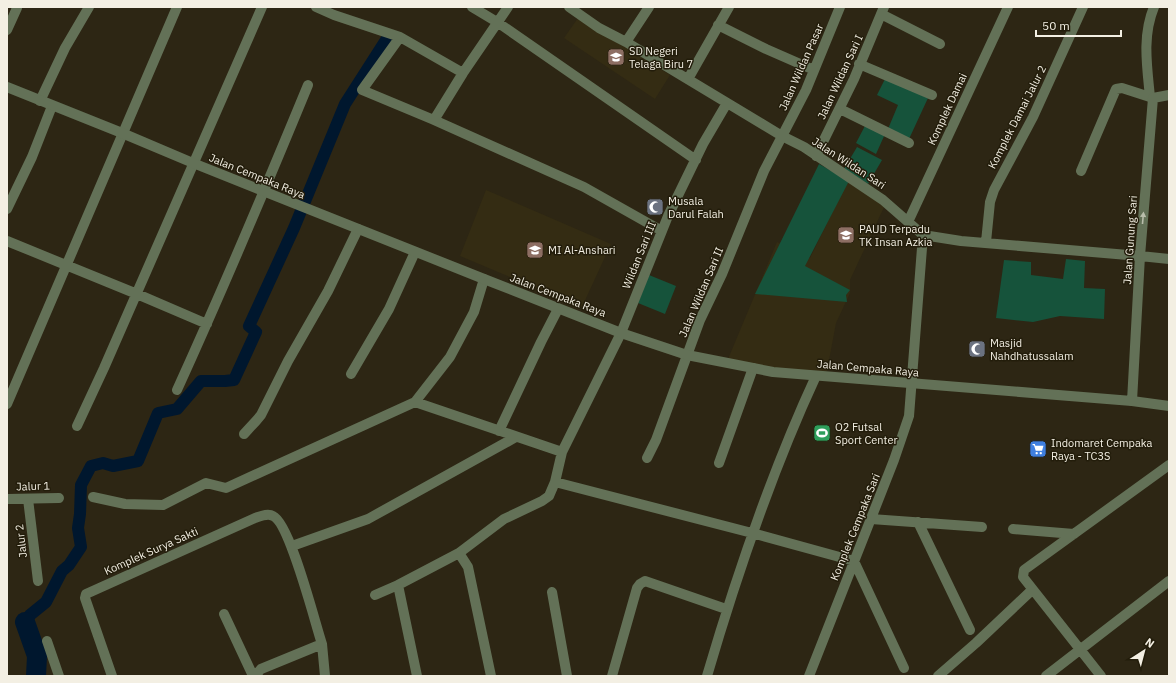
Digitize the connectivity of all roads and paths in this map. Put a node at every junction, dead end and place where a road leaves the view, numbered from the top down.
1 (16, 7) edge
2 (89, 7) edge
3 (177, 7) edge
4 (262, 7) edge
5 (316, 7) edge
6 (472, 7) edge
7 (508, 7) edge
8 (570, 7) edge
9 (649, 7) edge
10 (729, 7) edge
11 (840, 7) edge
12 (1008, 7) edge
13 (1083, 7) edge
14 (1154, 7) edge
15 (883, 10) edge
16 (340, 12) edge
17 (497, 22) junction
18 (718, 25) junction
19 (7, 30) edge
20 (400, 37) junction
21 (626, 42) junction
22 (940, 44) dead end
23 (860, 64) junction
24 (814, 70) junction
25 (463, 73) junction
26 (688, 79) junction
27 (308, 85) dead end
28 (7, 87) edge
29 (1169, 94) edge
30 (932, 95) dead end
31 (1152, 97) junction
32 (40, 101) junction
33 (727, 103) junction
34 (52, 106) junction
35 (840, 108) junction
36 (434, 120) junction
37 (122, 133) junction
38 (782, 136) junction
39 (909, 143) dead end
40 (816, 156) junction
41 (696, 160) junction
42 (193, 163) junction
43 (1081, 171) dead end
44 (264, 192) junction
45 (7, 209) edge
46 (908, 222) junction
47 (358, 229) junction
48 (662, 231) junction
49 (923, 235) junction
50 (7, 241) edge
51 (986, 242) junction
52 (415, 252) junction
53 (1140, 256) junction
54 (1169, 259) edge
55 (66, 265) junction
56 (484, 279) junction
57 (137, 294) junction
58 (558, 308) junction
59 (207, 324) junction
60 (621, 333) junction
61 (687, 355) junction
62 (753, 368) junction
63 (351, 374) dead end
64 (816, 376) junction
65 (912, 384) junction
66 (177, 390) dead end
67 (1132, 401) junction
68 (415, 402) junction
69 (7, 404) edge
70 (1169, 406) edge
71 (77, 426) dead end
72 (499, 431) junction
73 (244, 434) dead end
74 (516, 437) junction
75 (562, 452) junction
76 (647, 458) dead end
77 (719, 463) dead end
78 (1169, 465) edge
79 (554, 482) junction
80 (93, 497) dead end
81 (59, 498) dead end
82 (7, 499) edge
83 (28, 499) junction
84 (871, 519) junction
85 (918, 522) junction
86 (982, 527) dead end
87 (1013, 529) dead end
88 (752, 533) junction
89 (1074, 534) junction
90 (292, 546) junction
91 (458, 553) junction
92 (854, 562) junction
93 (38, 581) dead end
94 (1169, 581) edge
95 (398, 585) junction
96 (1032, 590) junction
97 (552, 592) dead end
98 (375, 595) dead end
99 (726, 610) junction
100 (224, 614) dead end
101 (970, 630) dead end
102 (47, 641) dead end
103 (322, 644) junction
104 (1080, 649) junction
105 (904, 668) dead end
106 (812, 675) edge
107 (59, 676) edge
108 (112, 676) edge
109 (254, 676) edge
110 (325, 676) edge
111 (417, 676) edge
112 (491, 676) edge
113 (567, 676) edge
114 (612, 676) edge
115 (707, 676) edge
116 (938, 676) edge
117 (1046, 676) edge
118 (1101, 676) edge

1 - 19 street
2 - 32 street
3 - 37 street
4 - 42 street
5 - 16 street
6 - 17 street
7 - 17 street
8 - 21 street, Jalan Wildan Sari
9 - 21 street
10 - 18 street
11 - 24 street, Jalan Wildan Pasar
12 - 46 street, Komplek Damai
13 - 51 street, Komplek Damai Jalur 2
14 - 31 street, Jalan Gunung Sari
15 - 22 street
15 - 23 street, Jalan Wildan Sari I
16 - 20 street
17 - 25 street
17 - 41 street
18 - 24 street
18 - 26 street
20 - 25 street
20 - 36 street
21 - 26 street, Jalan Wildan Sari
23 - 30 street
23 - 35 street, Jalan Wildan Sari I
24 - 38 street, Jalan Wildan Pasar
25 - 36 street
26 - 33 street, Jalan Wildan Sari
27 - 44 street
28 - 32 street, Jalan Cempaka Raya
29 - 31 street
31 - 43 street
53 -> 31 street, Jalan Gunung Sari
32 - 34 street, Jalan Cempaka Raya
33 - 38 street, Jalan Wildan Sari
33 - 41 street, Wildan Sari III
34 - 37 street, Jalan Cempaka Raya
34 - 45 street
35 - 39 street
35 - 40 street, Jalan Wildan Sari I
36 - 48 street
37 - 42 street, Jalan Cempaka Raya
37 - 55 street
38 - 40 street, Jalan Wildan Sari
38 - 61 street, Jalan Wildan Sari II
40 - 46 street, Jalan Wildan Sari
41 - 48 street, Wildan Sari III
42 - 44 street, Jalan Cempaka Raya
42 - 57 street
44 - 47 street, Jalan Cempaka Raya
44 - 59 street
46 - 49 street, Jalan Wildan Sari
47 - 52 street, Jalan Cempaka Raya
47 - 73 street
48 - 60 street, Wildan Sari III
49 - 51 street
49 - 65 street, Komplek Cempaka Sari
50 - 55 street
51 - 53 street
52 - 56 street, Jalan Cempaka Raya
52 - 63 street
53 - 54 street
53 - 67 street, Jalan Gunung Sari
55 - 57 street
55 - 69 street
56 - 58 street, Jalan Cempaka Raya
56 - 68 street
57 - 59 street
57 - 71 street
58 - 60 street, Jalan Cempaka Raya
58 - 72 street
59 - 66 street
60 - 61 street, Jalan Cempaka Raya
60 - 75 street, Wildan Sari III
61 - 62 street, Jalan Cempaka Raya
61 - 76 street, Jalan Wildan Sari II
62 - 64 street, Jalan Cempaka Raya
62 - 77 street
64 - 65 street, Jalan Cempaka Raya
64 - 88 street
65 - 67 street, Jalan Cempaka Raya
65 - 84 street, Komplek Cempaka Sari
67 - 70 street, Jalan Cempaka Raya
68 - 72 street
68 - 80 street
72 - 74 street
74 - 75 street
74 - 90 street
75 - 79 street, Wildan Sari III
78 - 89 street
79 - 88 street
79 - 91 street, Wildan Sari III
81 - 83 street, Jalur 1
82 - 83 street, Jalur 1
83 - 93 street, Jalur 2
84 - 85 street
84 - 92 street, Komplek Cempaka Sari
85 - 86 street
85 - 101 street
87 - 89 street
88 - 92 street
88 - 99 street
89 - 96 street
90 - 103 street, Komplek Surya Sakti
90 - 108 street, Komplek Surya Sakti
91 - 95 street, Wildan Sari III
91 - 112 street
92 - 105 street
92 - 106 street, Komplek Cempaka Sari
94 - 104 street
95 - 98 street, Wildan Sari III
95 - 111 street
96 - 104 street
96 - 116 street
97 - 113 street
99 - 114 street
99 - 115 street
100 - 109 street
102 - 107 street
103 - 109 street
103 - 110 street, Komplek Surya Sakti
104 - 117 street
104 - 118 street

